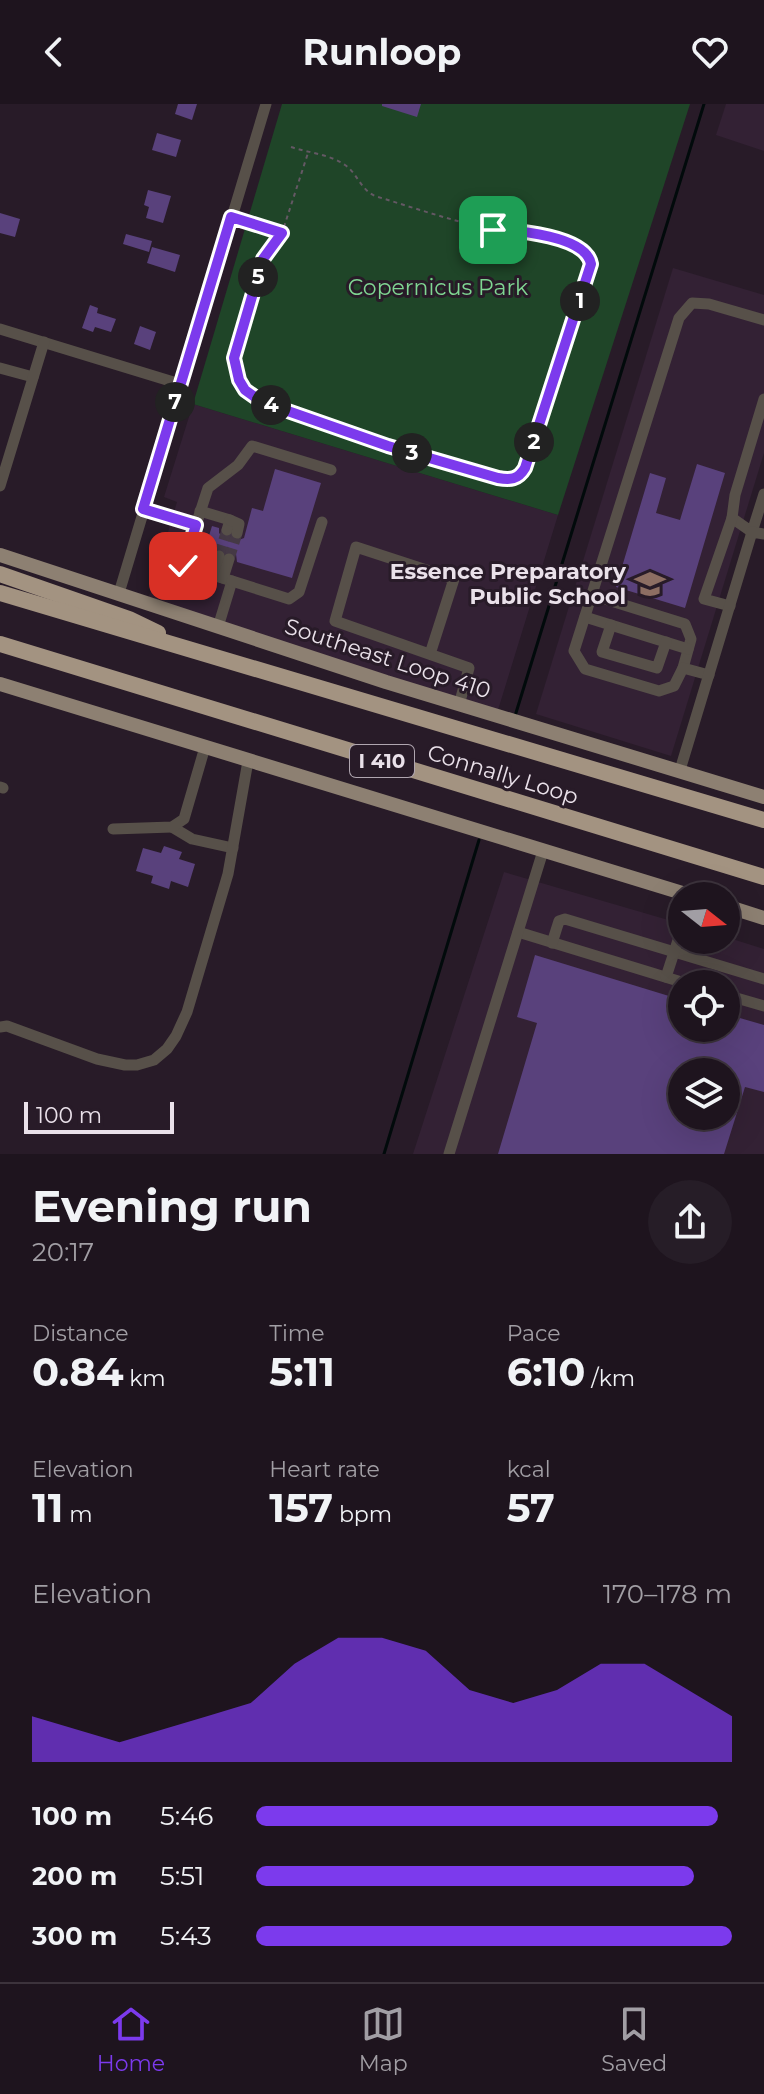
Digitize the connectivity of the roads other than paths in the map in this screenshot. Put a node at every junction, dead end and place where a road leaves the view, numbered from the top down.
1 (266, 104) edge
2 (764, 320) edge
3 (0, 329) edge
4 (44, 342) junction
5 (0, 368) edge
6 (33, 377) junction
7 (180, 384) junction
8 (764, 399) edge
9 (3, 468) edge
10 (331, 470) dead end
11 (0, 486) edge
12 (764, 494) edge
13 (143, 509) junction
14 (200, 511) junction
15 (732, 518) junction
16 (322, 522) dead end
17 (196, 525) junction
18 (233, 527) dead end
19 (758, 533) edge
20 (0, 555) edge
21 (224, 558) tunnel mouth
22 (0, 574) edge
23 (223, 578) junction
24 (0, 593) edge
25 (119, 593) junction
26 (592, 595) junction
27 (730, 606) junction
28 (585, 617) junction
29 (611, 625) junction
30 (218, 627) junction
31 (666, 642) junction
32 (0, 644) edge
33 (688, 649) junction
34 (430, 654) junction
35 (206, 656) junction
36 (683, 668) junction
37 (709, 675) junction
38 (0, 684) edge
39 (459, 705) junction
40 (205, 747) junction
41 (248, 761) junction
42 (680, 770) junction
43 (764, 797) edge
44 (764, 820) edge
45 (172, 827) junction
46 (113, 829) dead end
47 (233, 848) junction
48 (543, 851) junction
49 (764, 877) edge
50 (668, 889) edge
51 (740, 910) edge
52 (764, 918) edge
53 (518, 932) junction
54 (552, 943) junction
55 (668, 949) edge
56 (673, 954) edge
57 (684, 954) edge
58 (666, 977) joint
59 (764, 979) edge
60 (740, 999) edge
61 (764, 1006) edge
62 (0, 1027) edge
63 (449, 1154) edge

1 - 7 street
2 - 26 street
3 - 4 street
4 - 6 street
4 - 7 street
5 - 6 street
6 - 9 street
7 - 13 street
8 - 15 street
9 - 11 street
10 - 14 street
12 - 19 street
13 - 17 street
13 - 25 street
14 - 17 street
14 - 18 street
15 - 19 street
15 - 27 street
16 - 23 street
17 - 23 street
19 - 27 street
20 - 25 main road, Southeast Loop 410
21 - 23 street
22 - 35 highway
23 - 30 street
24 - 35 highway, Connally Loop / I 410
25 - 30 main road, Southeast Loop 410
26 - 28 street
26 - 33 street
27 - 37 street
28 - 29 street
28 - 36 street
29 - 31 street
29 - 31 street
30 - 39 main road, Southeast Loop 410
31 - 33 street
32 - 49 highway, Connally Loop / I 410
33 - 36 street
34 - 34 street
34 - 39 street
35 - 44 highway, Connally Loop / I 410
36 - 37 street
37 - 42 street
38 - 40 main road
39 - 42 main road, Southeast Loop 410
40 - 41 main road
40 - 45 street
41 - 47 street
41 - 48 main road
42 - 43 main road, Southeast Loop 410
45 - 46 street
45 - 47 street
47 - 62 street
48 - 50 main road
48 - 53 street
51 - 52 main road
53 - 54 street
53 - 63 street
54 - 55 street
54 - 58 street
56 - 58 street
57 - 59 street
60 - 61 street

